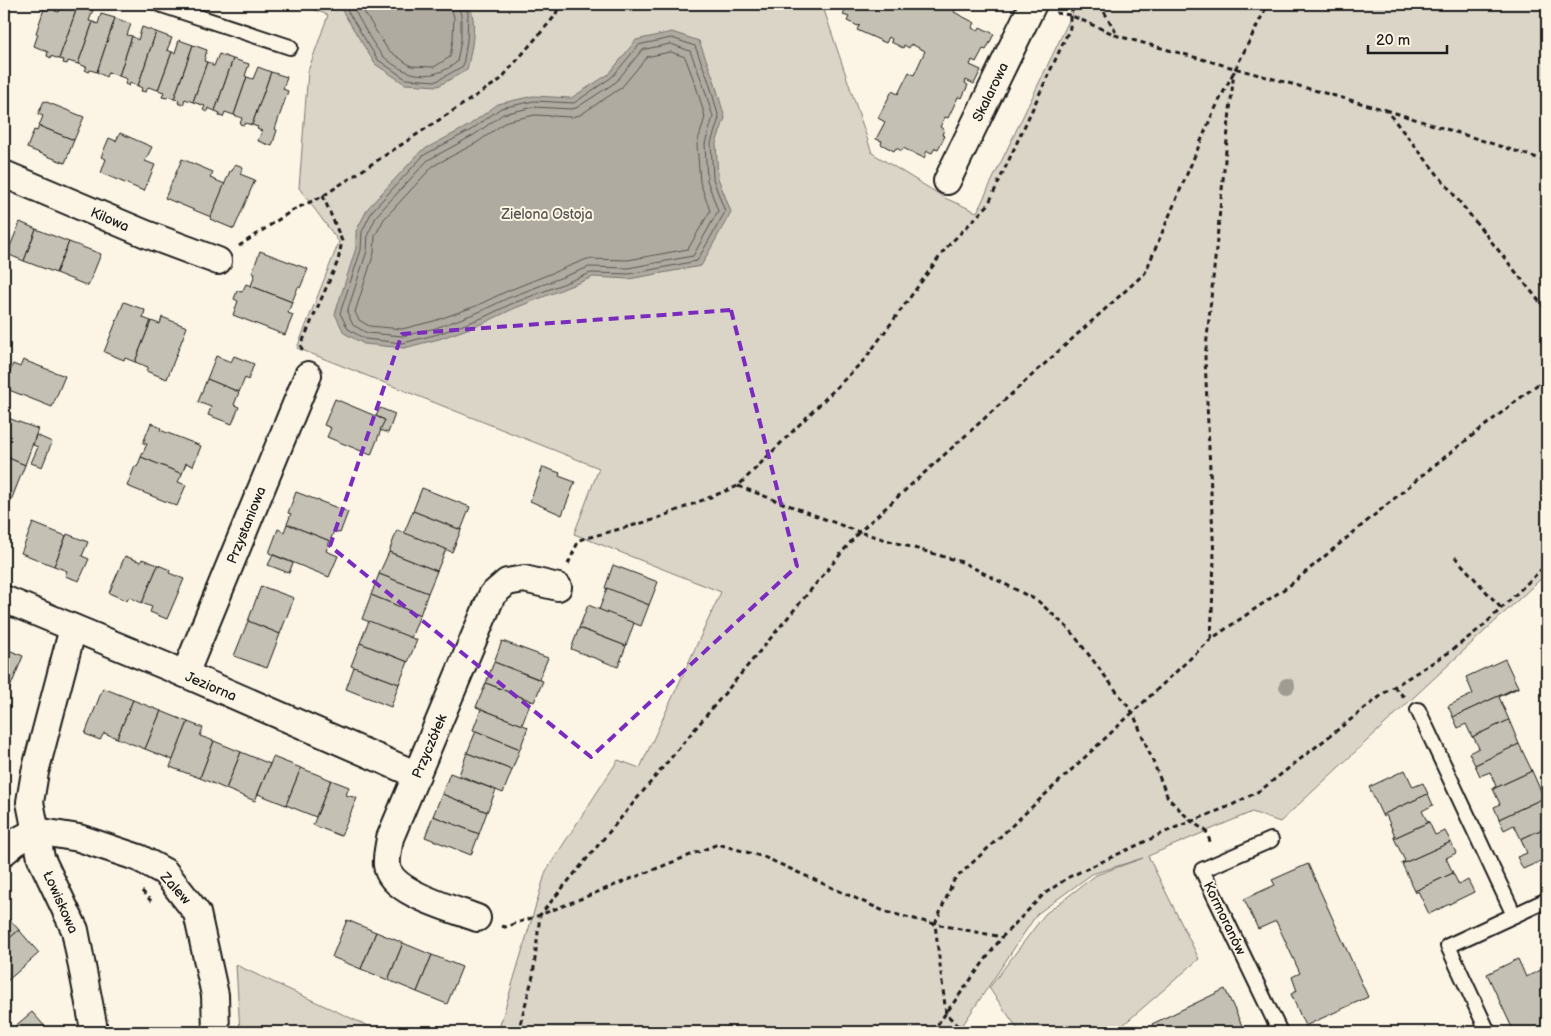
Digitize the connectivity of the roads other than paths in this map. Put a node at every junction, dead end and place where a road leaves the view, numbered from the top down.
1 (159, 4) edge
2 (1031, 7) edge
3 (290, 48) dead end
4 (4, 174) edge
5 (947, 180) dead end
6 (218, 261) road end
7 (308, 375) road end
8 (558, 587) road end
9 (4, 599) edge
10 (74, 628) junction
11 (184, 674) junction
12 (1418, 710) dead end
13 (417, 775) junction
14 (36, 831) junction
15 (1271, 840) dead end
16 (4, 852) edge
17 (1547, 900) edge
18 (1514, 915) junction
19 (477, 918) road end
20 (92, 1032) edge
21 (216, 1032) edge
22 (1280, 1032) edge
23 (1488, 1032) edge

1 - 3 lane
2 - 5 street, Skalarowa
4 - 6 street, Kilowa
7 - 11 street, Przystaniowa
8 - 13 street, Przyczółek
9 - 10 street, Jeziorna
10 - 11 street, Jeziorna
10 - 14 street, Łowiskowa
11 - 13 street, Jeziorna
12 - 18 lane
13 - 19 street, Przyczółek
14 - 16 street
14 - 20 street, Łowiskowa
14 - 21 street, Zalew
15 - 22 lane, Kormoranów
17 - 18 lane
18 - 23 lane

